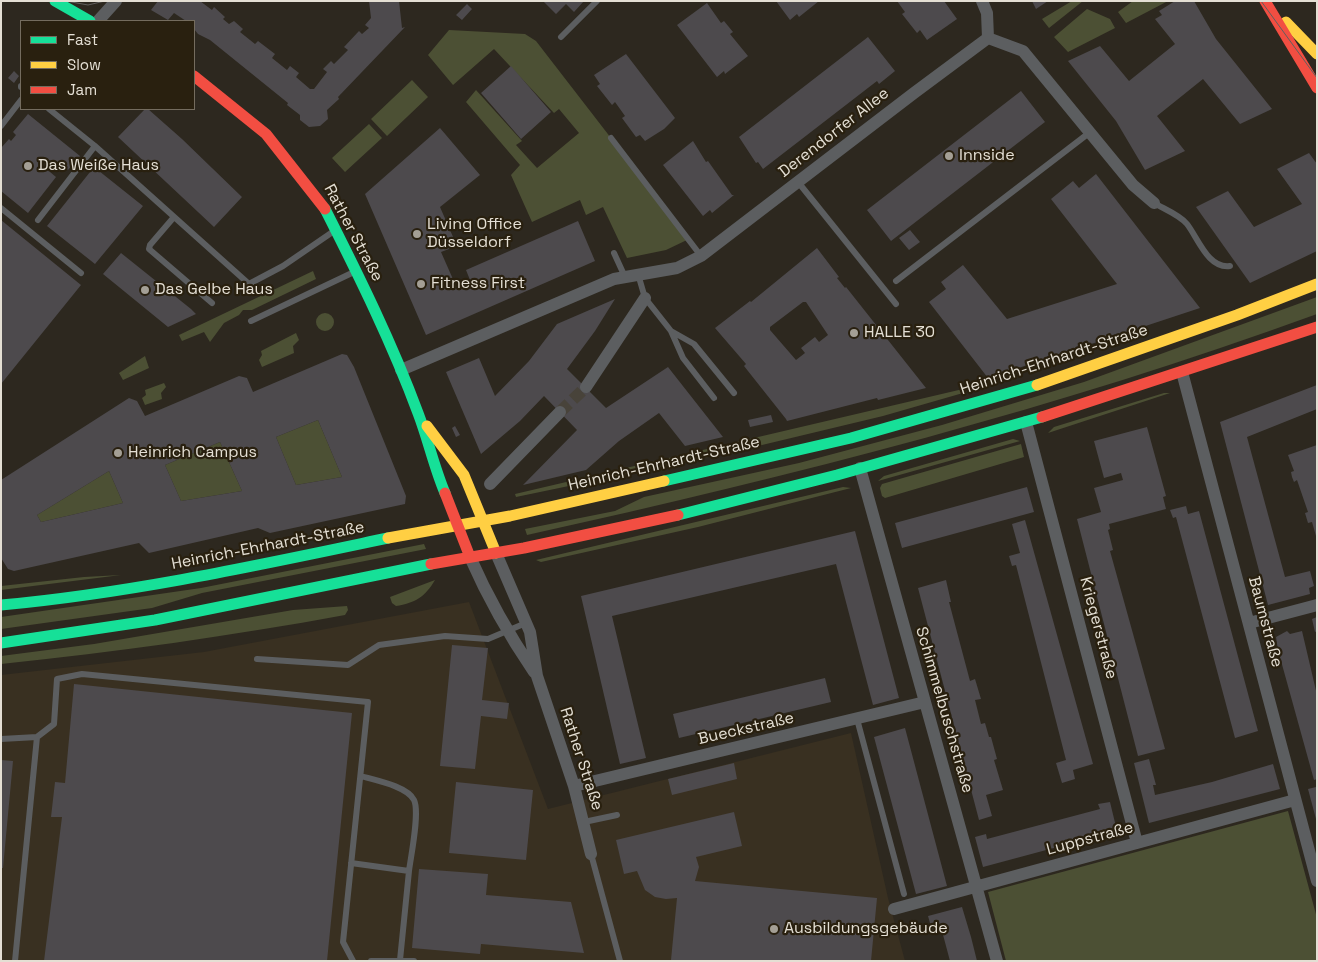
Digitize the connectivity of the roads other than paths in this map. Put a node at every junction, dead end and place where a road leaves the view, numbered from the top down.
1 (55, 1) edge
2 (116, 1) edge
3 (597, 1) edge
4 (982, 1) edge
5 (1266, 1) edge
6 (84, 20) edge
7 (99, 20) edge
8 (561, 37) dead end
9 (988, 38) junction
10 (1315, 51) edge
11 (195, 77) edge
12 (1317, 88) edge
13 (20, 101) edge
14 (50, 110) edge
15 (1, 126) edge
16 (1089, 133) junction
17 (611, 138) dead end
18 (95, 146) junction
19 (798, 182) junction
20 (1154, 203) joint
21 (1, 208) edge
22 (174, 217) junction
23 (38, 220) dead end
24 (335, 230) junction
25 (614, 253) dead end
26 (702, 256) junction
27 (1230, 266) dead end
28 (356, 271) junction
29 (81, 273) dead end
30 (638, 274) junction
31 (625, 277) junction
32 (896, 281) dead end
33 (1317, 284) edge
34 (645, 298) junction
35 (212, 303) dead end
36 (896, 304) dead end
37 (251, 321) dead end
38 (1317, 328) edge
39 (671, 331) junction
40 (401, 370) junction
41 (1182, 372) junction
42 (586, 387) tunnel mouth
43 (734, 393) dead end
44 (714, 398) dead end
45 (560, 412) tunnel mouth
46 (419, 415) junction
47 (1026, 422) junction
48 (860, 468) junction
49 (490, 484) dead end
50 (483, 521) junction
51 (457, 525) junction
52 (496, 553) junction
53 (470, 557) junction
54 (1, 605) edge
55 (1317, 605) edge
56 (526, 623) junction
57 (1249, 623) junction
58 (508, 632) junction
59 (1, 643) edge
60 (257, 659) dead end
61 (537, 676) junction
62 (925, 702) junction
63 (857, 719) junction
64 (37, 737) junction
65 (1, 739) edge
66 (361, 776) junction
67 (574, 786) junction
68 (1295, 800) junction
69 (618, 815) dead end
70 (584, 822) junction
71 (1137, 843) junction
72 (592, 854) joint
73 (351, 863) junction
74 (409, 870) junction
75 (1317, 881) edge
76 (976, 886) junction
77 (904, 894) dead end
78 (894, 910) dead end
79 (400, 960) edge
80 (15, 961) edge
81 (353, 961) edge
82 (371, 961) edge
83 (414, 961) edge
84 (620, 961) edge
85 (997, 961) edge

1 - 6 main road
2 - 7 street
3 - 8 lane
4 - 9 street
5 - 10 main road
5 - 12 main road
9 - 16 street
9 - 19 street, Derendorfer Allee
11 - 24 main road, Rather Straße
13 - 15 lane
14 - 18 lane
16 - 20 street
16 - 32 lane
17 - 26 lane
18 - 22 lane
18 - 23 lane
19 - 26 street, Derendorfer Allee
19 - 36 lane
20 - 27 lane
21 - 29 lane
22 - 24 lane
22 - 35 lane
24 - 28 main road, Rather Straße
25 - 31 lane
26 - 30 street, Derendorfer Allee
28 - 37 lane
28 - 40 main road, Rather Straße
30 - 31 street, Derendorfer Allee
30 - 34 lane
31 - 40 street, Derendorfer Allee
33 - 50 main road, Heinrich-Ehrhardt-Straße
34 - 39 lane
34 - 42 street
38 - 41 main road
39 - 43 lane
39 - 44 lane
40 - 46 main road, Rather Straße
41 - 47 main road
41 - 57 street, Baumstraße
45 - 49 street
46 - 50 main road, Rather Straße
46 - 51 main road, Rather Straße
47 - 48 main road
47 - 71 street, Kriegerstraße
48 - 52 main road
48 - 62 street, Schimmelbuschstraße
50 - 51 main road, Heinrich-Ehrhardt-Straße
50 - 52 main road, Rather Straße
51 - 53 main road, Rather Straße
51 - 54 main road, Heinrich-Ehrhardt-Straße
52 - 53 main road
52 - 56 street, Rather Straße
53 - 58 street, Rather Straße
53 - 59 main road
55 - 57 street
56 - 58 lane
56 - 61 street, Rather Straße
57 - 68 street, Baumstraße
58 - 60 lane
58 - 61 street, Rather Straße
61 - 67 street, Rather Straße
62 - 63 street, Bueckstraße
62 - 76 street, Schimmelbuschstraße
63 - 67 street, Bueckstraße
63 - 77 lane
64 - 65 lane
64 - 66 lane
64 - 80 lane
66 - 73 lane
66 - 74 lane
67 - 70 street, Rather Straße
68 - 71 street, Luppstraße
68 - 75 street, Baumstraße
69 - 70 lane
70 - 72 street, Rather Straße
71 - 76 street, Luppstraße
72 - 84 lane
73 - 74 lane
73 - 81 lane
74 - 79 lane
76 - 78 street, Luppstraße
76 - 85 street, Schimmelbuschstraße
79 - 82 lane
79 - 83 lane

